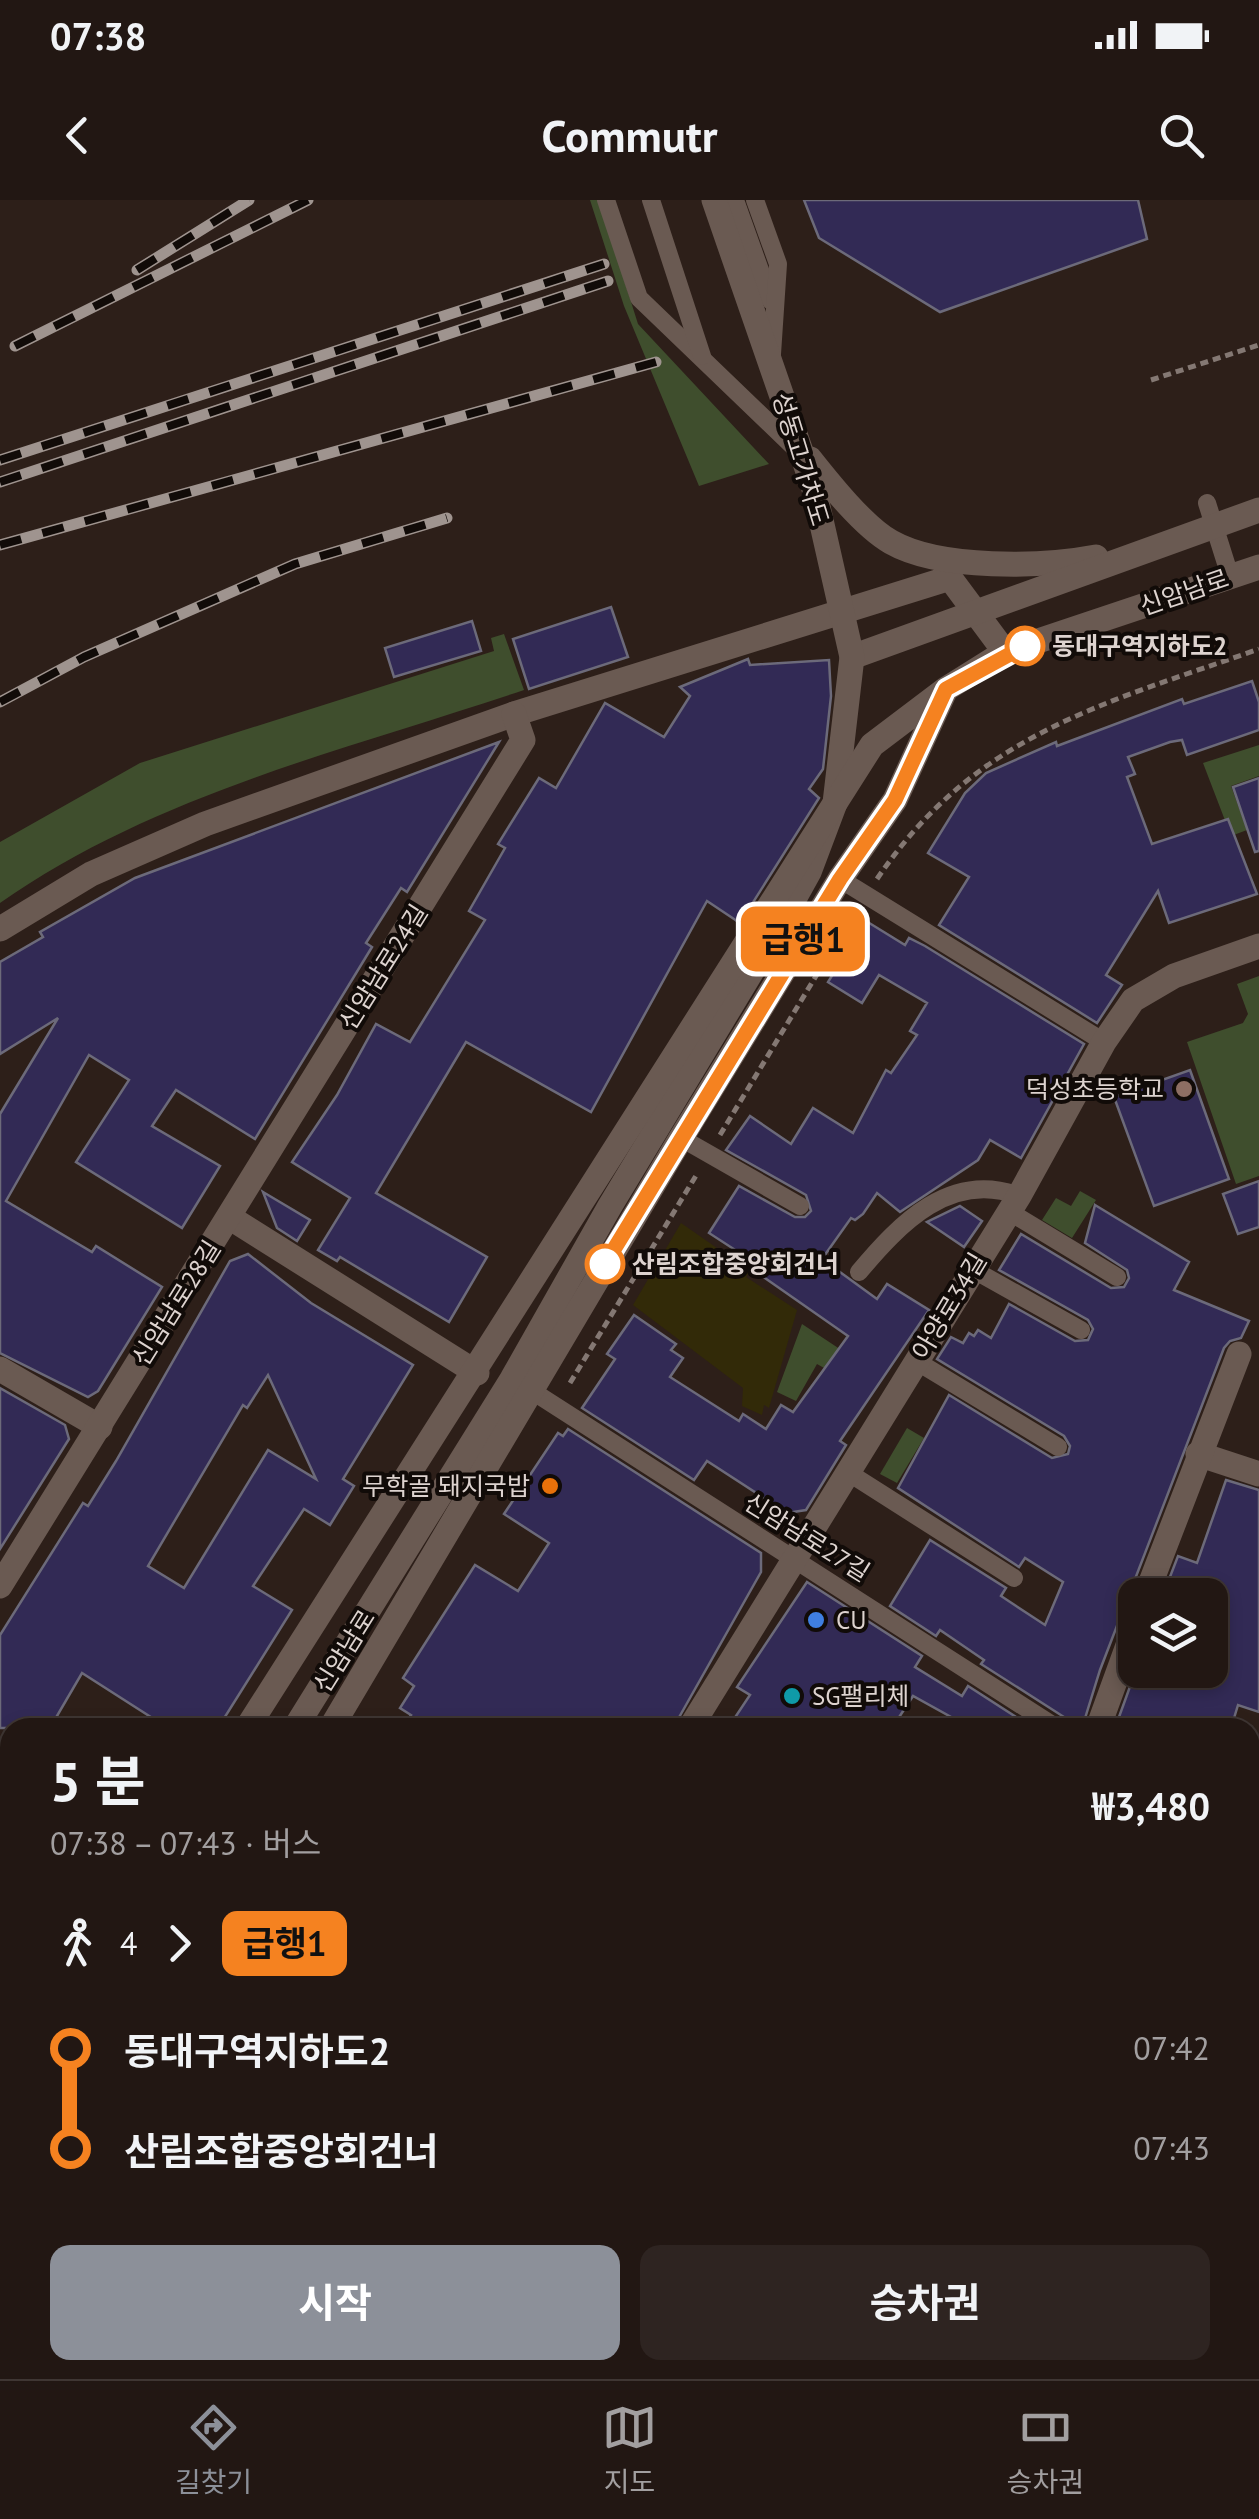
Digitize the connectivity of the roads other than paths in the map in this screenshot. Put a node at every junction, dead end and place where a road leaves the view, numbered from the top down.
1 (606, 200) edge
2 (651, 200) edge
3 (714, 200) edge
4 (735, 200) edge
5 (755, 200) edge
6 (774, 311) junction
7 (703, 360) junction
8 (771, 364) junction
9 (801, 451) junction
10 (1206, 503) dead end
11 (1259, 510) edge
12 (1170, 542) junction
13 (1259, 566) edge
14 (1230, 576) junction
15 (1005, 652) junction
16 (852, 657) junction
17 (946, 689) junction
18 (514, 714) junction
19 (845, 724) joint
20 (840, 879) junction
21 (0, 929) edge
22 (1259, 946) edge
23 (1104, 1042) junction
24 (681, 1138) junction
25 (1014, 1203) junction
26 (800, 1206) dead end
27 (229, 1218) junction
28 (972, 1269) junction
29 (859, 1272) dead end
30 (1117, 1277) dead end
31 (1081, 1330) dead end
32 (1239, 1354) dead end
33 (916, 1361) junction
34 (0, 1369) edge
35 (477, 1373) junction
36 (529, 1390) junction
37 (100, 1427) junction
38 (1058, 1447) dead end
39 (1198, 1454) junction
40 (849, 1473) junction
41 (1259, 1474) edge
42 (795, 1558) junction
43 (1014, 1578) dead end
44 (1152, 1578) edge
45 (0, 1586) edge
46 (1118, 1673) edge
47 (253, 1718) edge
48 (302, 1718) edge
49 (337, 1718) edge
50 (696, 1718) edge
51 (1042, 1718) edge
52 (1102, 1718) edge

1 - 7 lane
2 - 7 lane
3 - 8 street, 성동고가차도
4 - 6 lane
5 - 6 lane
6 - 8 lane
7 - 9 lane
8 - 9 street, 성동고가차도
9 - 12 street
9 - 16 street, 성동고가차도
10 - 14 lane
11 - 12 street
12 - 16 street
13 - 14 street, 신암남로
14 - 15 street, 신암남로
15 - 17 street, 신암남로
15 - 18 street
16 - 19 street, 성동고가차도
17 - 20 street
17 - 35 street, 신암남로
18 - 21 street
18 - 27 street, 신암남로24길
19 - 48 street, 신암남로
20 - 23 lane
20 - 24 street
22 - 23 street, 아양로34길
23 - 25 street, 아양로34길
24 - 26 lane
24 - 36 street
25 - 28 street, 아양로34길
25 - 29 lane
25 - 30 lane
27 - 35 street, 신암남로28길
27 - 37 street, 신암남로28길
28 - 31 lane
28 - 33 street, 아양로34길
32 - 39 street
33 - 38 lane
33 - 40 street, 아양로34길
34 - 37 street
35 - 47 street, 신암남로
36 - 42 lane, 신암남로27길
36 - 49 street
37 - 45 street, 신암남로28길
39 - 41 street
39 - 44 street
40 - 42 street, 아양로34길
40 - 43 lane
42 - 50 street, 아양로34길
42 - 51 lane, 신암남로27길
46 - 52 street

